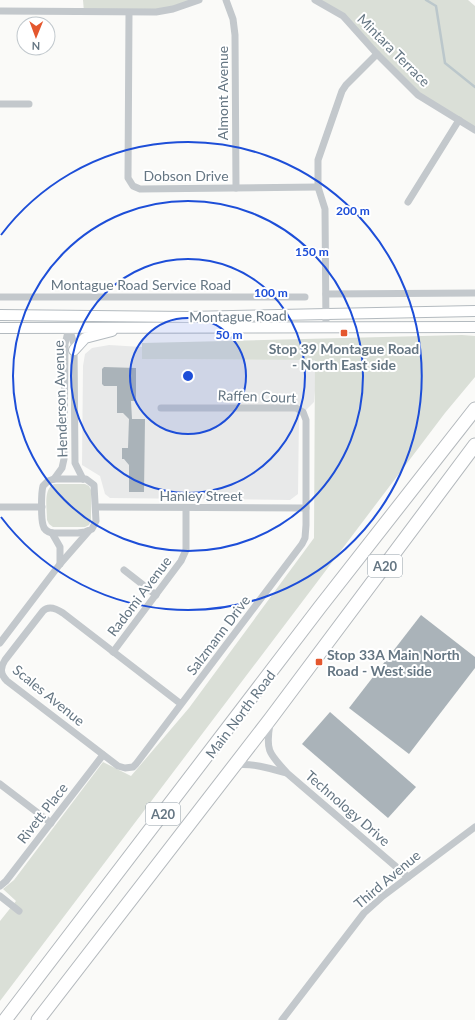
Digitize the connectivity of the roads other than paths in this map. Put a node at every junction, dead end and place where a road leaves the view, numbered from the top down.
1 (199, 0) edge
2 (226, 0) edge
3 (315, 0) edge
4 (0, 12) edge
5 (129, 13) junction
6 (377, 54) junction
7 (0, 104) edge
8 (29, 104) dead end
9 (459, 120) junction
10 (475, 130) edge
11 (318, 187) junction
12 (236, 188) junction
13 (408, 202) dead end
14 (475, 293) edge
15 (326, 294) junction
16 (0, 297) edge
17 (305, 297) dead end
18 (475, 311) edge
19 (0, 315) edge
20 (326, 315) junction
21 (69, 316) junction
22 (475, 326) edge
23 (326, 327) junction
24 (0, 328) edge
25 (69, 328) junction
26 (125, 328) junction
27 (74, 350) junction
28 (161, 408) dead end
29 (475, 408) edge
30 (475, 445) edge
31 (54, 479) junction
32 (83, 479) junction
33 (0, 507) edge
34 (42, 507) junction
35 (96, 507) junction
36 (186, 508) junction
37 (306, 508) junction
38 (88, 532) junction
39 (52, 533) junction
40 (60, 564) junction
41 (124, 570) dead end
42 (156, 595) junction
43 (0, 643) edge
44 (113, 652) junction
45 (181, 704) junction
46 (271, 718) junction
47 (103, 755) junction
48 (235, 765) junction
49 (130, 768) joint
50 (288, 774) junction
51 (0, 784) edge
52 (51, 823) junction
53 (475, 827) edge
54 (408, 877) junction
55 (0, 886) edge
56 (0, 896) edge
57 (19, 911) dead end
58 (5, 1020) edge
59 (38, 1020) edge
60 (282, 1020) edge

1 - 5 street
2 - 12 street, Almont Avenue
3 - 6 street, Mintara Terrace
4 - 5 street
5 - 12 street, Dobson Drive
6 - 9 street, Mintara Terrace
6 - 11 street
7 - 8 street
9 - 10 street, Mintara Terrace
9 - 13 street
11 - 12 street, Dobson Drive
11 - 15 street
14 - 15 street
15 - 20 street
16 - 17 street, Montague Road Service Road
18 - 20 main road, Montague Road
19 - 21 main road, Montague Road
20 - 21 main road, Montague Road
20 - 23 street
21 - 25 main road
22 - 23 main road, Montague Road
23 - 26 main road, Montague Road
24 - 25 main road, Montague Road
25 - 26 main road, Montague Road
25 - 27 street, Henderson Avenue
25 - 31 street, Henderson Avenue
26 - 27 main road
27 - 32 street, Henderson Avenue
28 - 37 street, Raffen Court
29 - 58 highway, Main North Road / A20
30 - 46 highway, Main North Road / A20
31 - 32 street
31 - 34 street
32 - 35 street
33 - 34 street
34 - 39 street
35 - 36 street, Hanley Street
35 - 38 street
36 - 37 street, Hanley Street
36 - 42 street, Radomi Avenue
37 - 45 street, Salzmann Drive
38 - 39 street
38 - 40 street
39 - 40 street
40 - 43 street
41 - 42 street
42 - 44 street, Radomi Avenue
44 - 45 street
44 - 47 street, Scales Avenue
45 - 49 street, Salzmann Drive
46 - 48 highway, Main North Road / A20
46 - 50 street, Technology Drive
47 - 49 street, Scales Avenue
47 - 52 street, Rivett Place
48 - 50 street, Technology Drive
48 - 59 highway, Main North Road / A20
50 - 54 street, Technology Drive
51 - 52 street
52 - 55 street, Rivett Place
53 - 54 street, Third Avenue
54 - 60 street, Third Avenue
56 - 57 street

